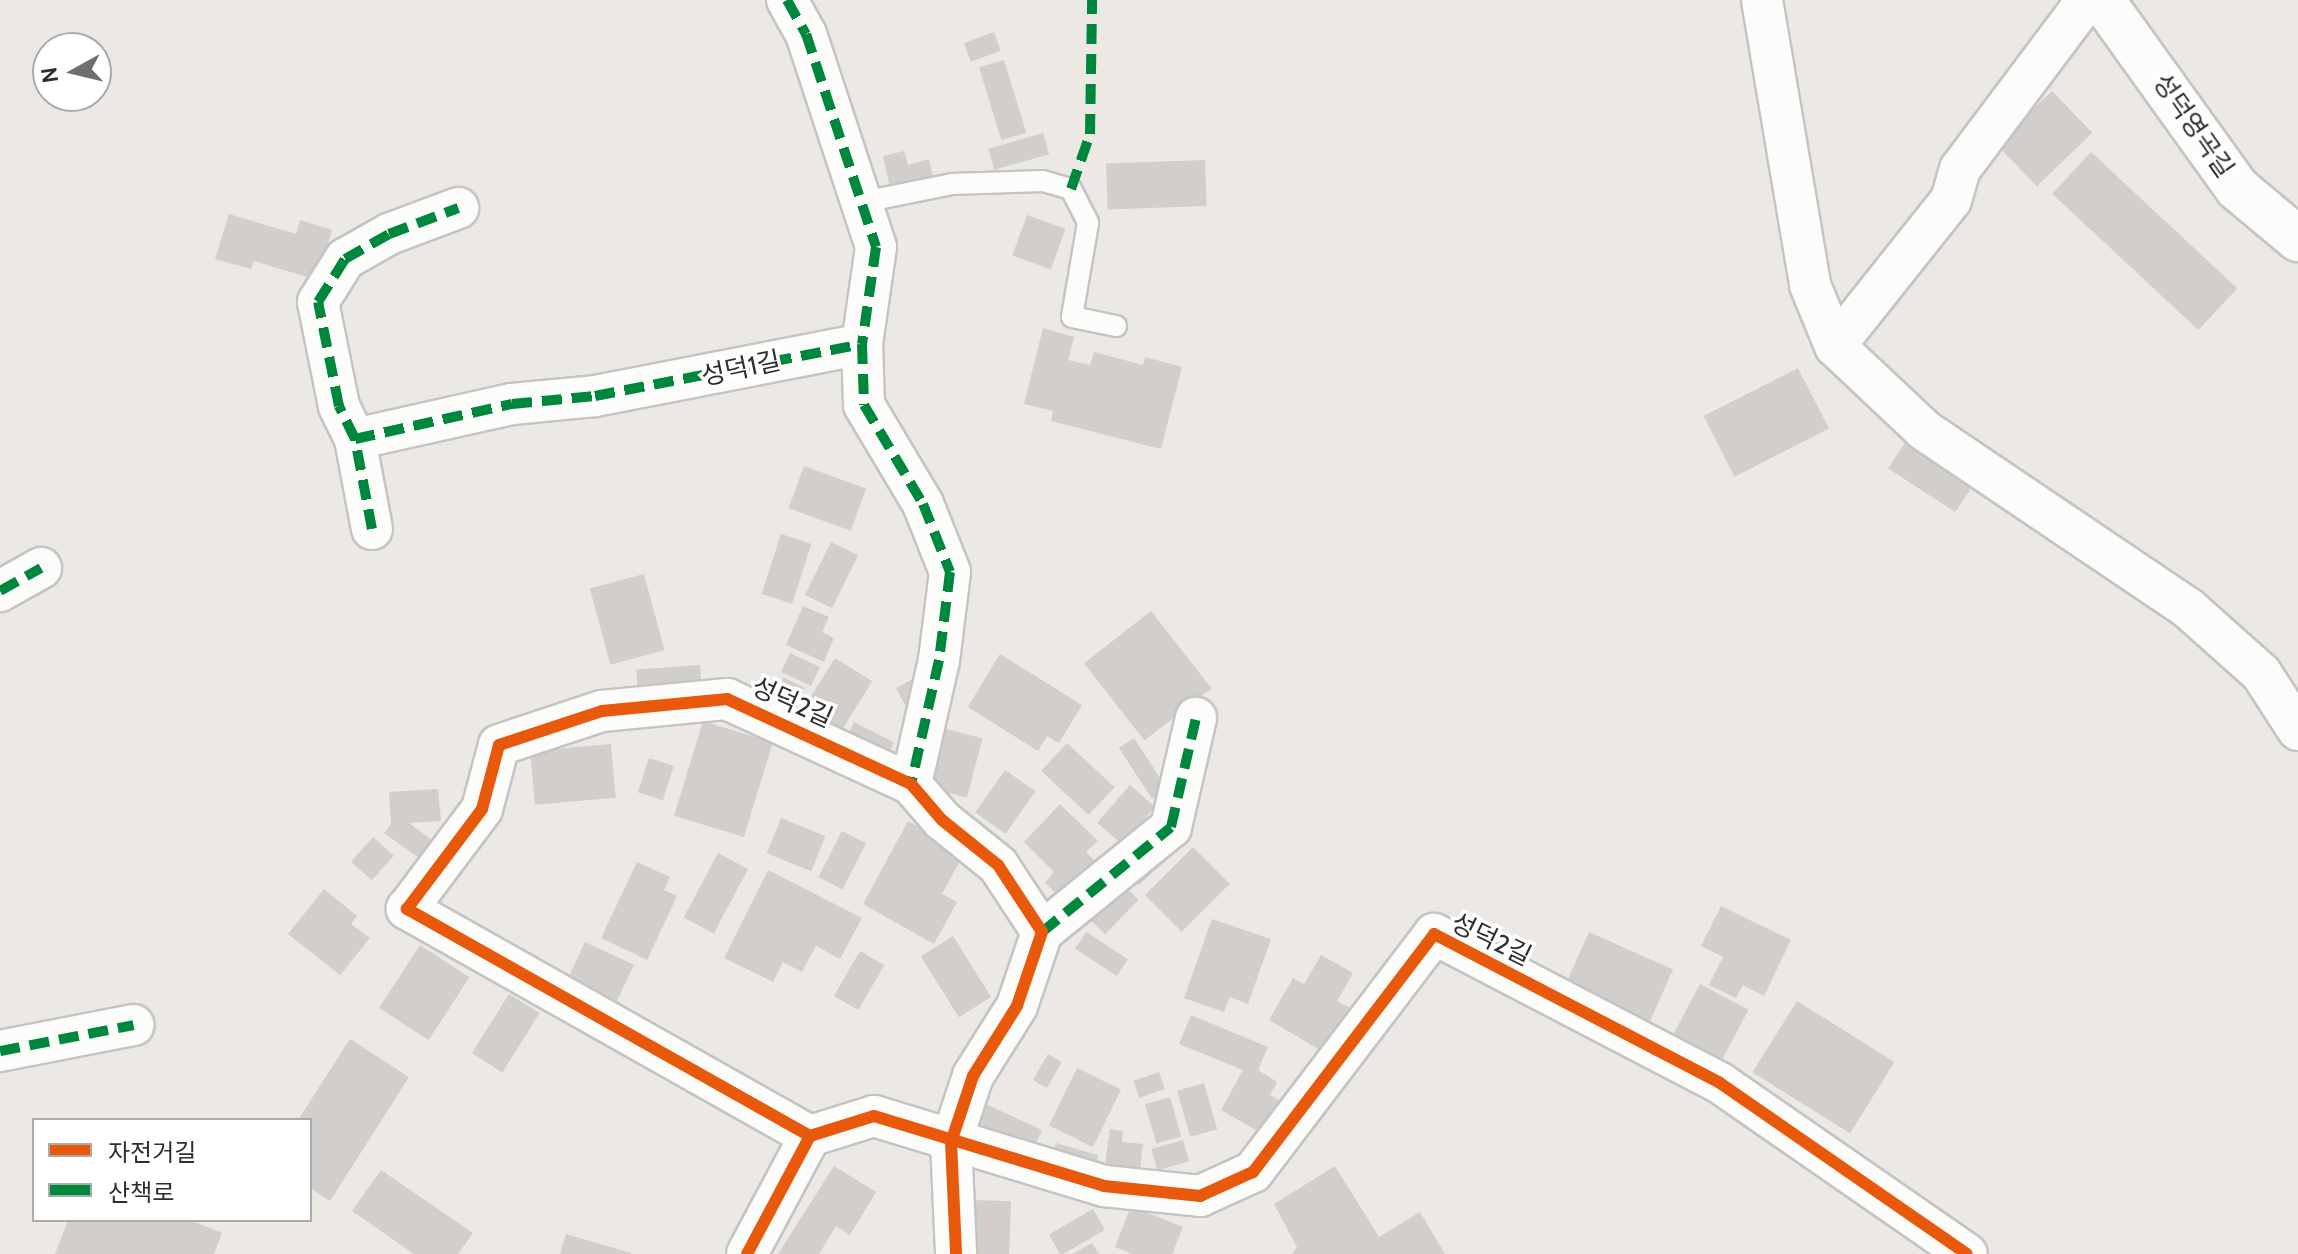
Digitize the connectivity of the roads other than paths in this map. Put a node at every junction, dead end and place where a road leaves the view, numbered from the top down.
1 (787, 0) edge
2 (1762, 0) edge
3 (2087, 0) edge
4 (2102, 0) edge
5 (863, 202) junction
6 (458, 208) dead end
7 (2298, 239) edge
8 (1116, 326) dead end
9 (862, 344) junction
10 (1835, 346) junction
11 (355, 439) junction
12 (372, 529) dead end
13 (41, 568) dead end
14 (0, 591) edge
15 (1196, 718) dead end
16 (2298, 730) edge
17 (911, 784) junction
18 (1042, 932) junction
19 (134, 1025) dead end
20 (0, 1051) edge
21 (810, 1136) junction
22 (951, 1142) junction
23 (747, 1254) edge
24 (956, 1254) edge
25 (1967, 1254) edge

1 - 5 street
2 - 10 street
3 - 10 street
4 - 7 main road, 성덕영곡길
5 - 8 lane
5 - 9 street
6 - 11 street
9 - 11 street, 성덕1길
9 - 17 street
10 - 16 street
11 - 12 street
13 - 14 street
15 - 18 street
17 - 18 street, 성덕2길
17 - 21 street, 성덕2길
18 - 22 street
19 - 20 street
21 - 22 street, 성덕2길
21 - 23 street
22 - 24 street
22 - 25 street, 성덕2길

